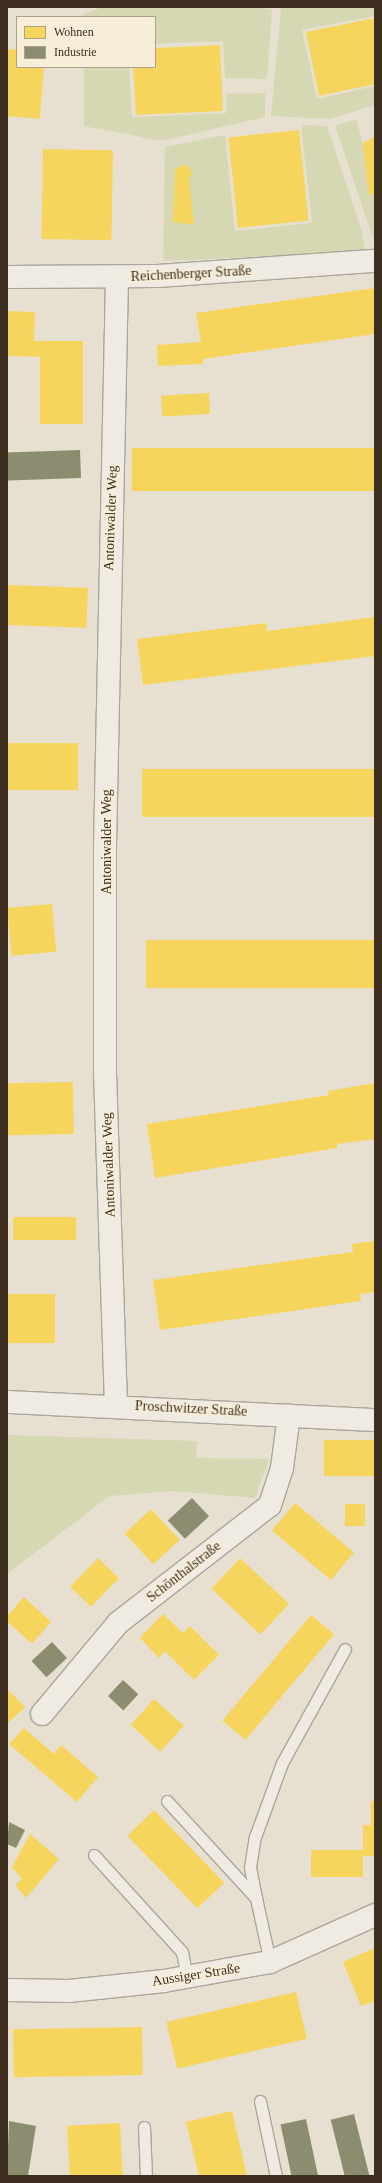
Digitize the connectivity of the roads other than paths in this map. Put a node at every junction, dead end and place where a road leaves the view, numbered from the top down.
1 (375, 261) edge
2 (7, 276) edge
3 (117, 278) junction
4 (7, 1402) edge
5 (116, 1405) junction
6 (289, 1415) junction
7 (375, 1420) edge
8 (345, 1649) dead end
9 (42, 1714) dead end
10 (167, 1801) dead end
11 (94, 1855) dead end
12 (256, 1898) junction
13 (375, 1915) edge
14 (270, 1962) junction
15 (187, 1977) junction
16 (7, 1990) edge
17 (260, 2101) dead end
18 (144, 2128) dead end
19 (146, 2176) edge
20 (276, 2176) edge

1 - 3 street, Reichenberger Straße
2 - 3 street, Reichenberger Straße
3 - 5 street, Antoniwalder Weg
4 - 5 street, Proschwitzer Straße
5 - 6 street, Proschwitzer Straße
6 - 7 street, Proschwitzer Straße
6 - 9 street, Schönthalstraße
8 - 12 lane
10 - 12 lane
11 - 15 lane
12 - 14 lane
13 - 14 street, Aussiger Straße
14 - 15 street, Aussiger Straße
15 - 16 street, Aussiger Straße
17 - 20 lane
18 - 19 lane

